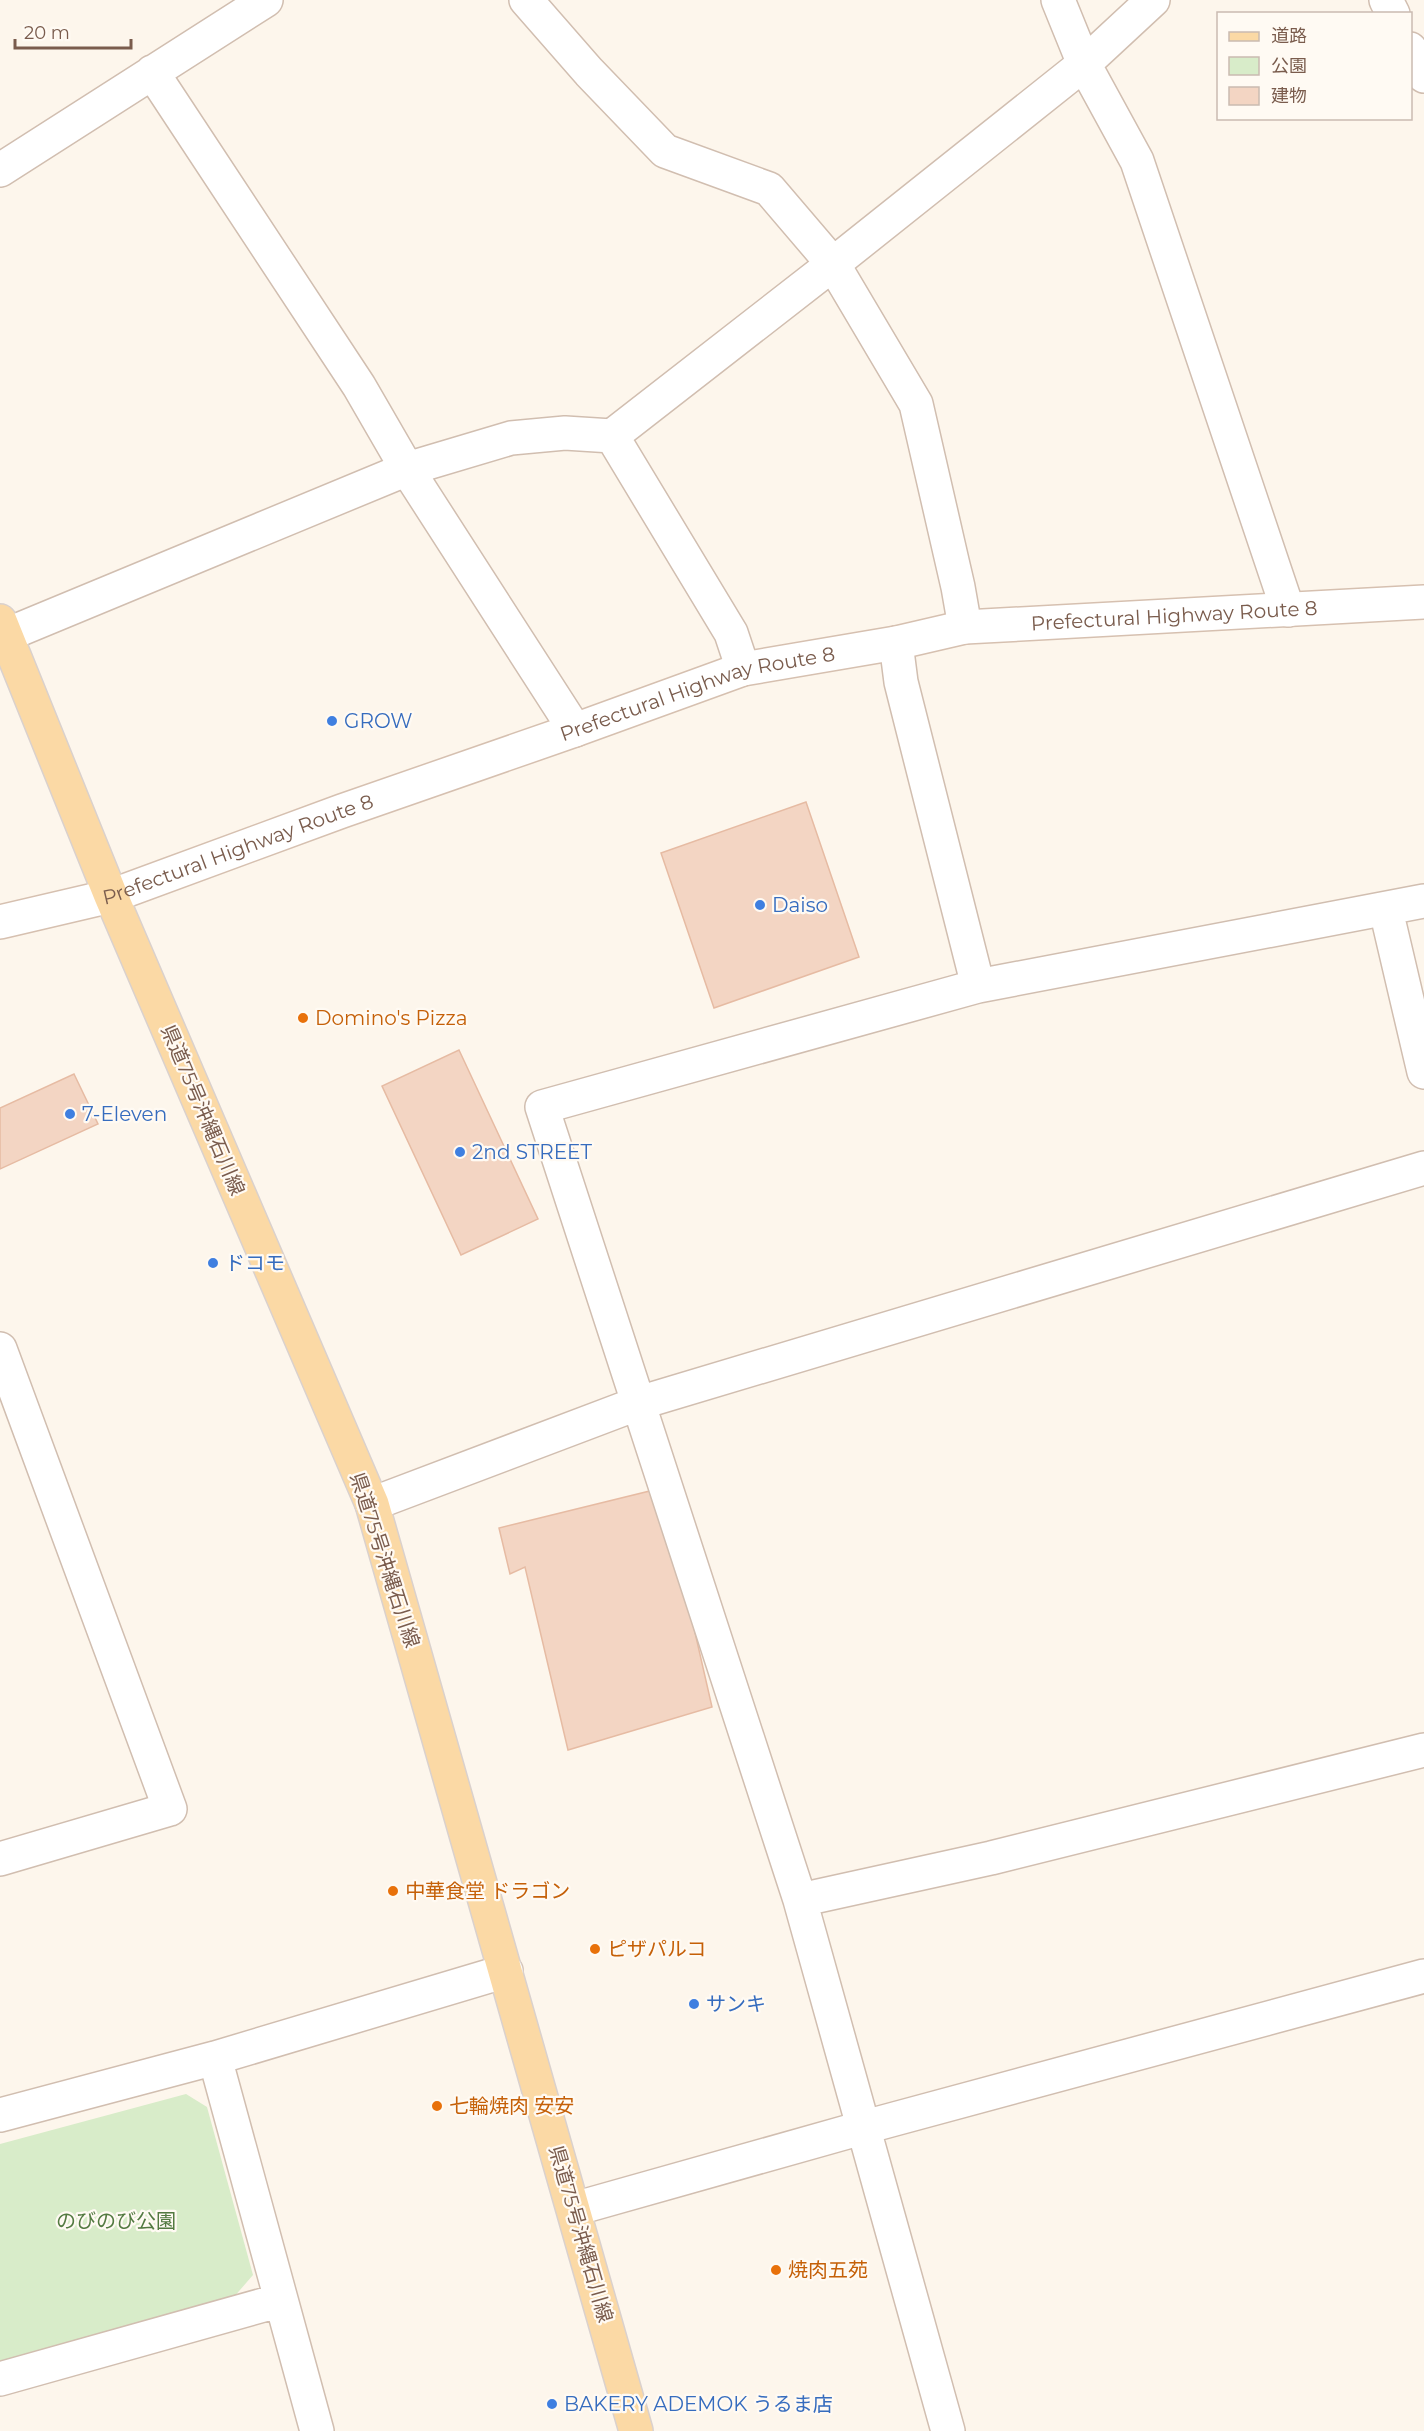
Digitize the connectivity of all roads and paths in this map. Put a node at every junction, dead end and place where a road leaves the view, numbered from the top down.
1 (266, 0) edge
2 (526, 0) edge
3 (1058, 0) edge
4 (1153, 0) edge
5 (1412, 53) edge
6 (1084, 63) junction
7 (152, 72) junction
8 (1424, 76) edge
9 (0, 170) edge
10 (833, 264) junction
11 (612, 436) junction
12 (407, 469) junction
13 (1424, 602) edge
14 (1288, 610) junction
15 (965, 627) junction
16 (3, 628) edge
17 (896, 643) junction
18 (743, 669) junction
19 (575, 730) junction
20 (111, 896) junction
21 (1424, 901) edge
22 (1386, 910) junction
23 (0, 922) edge
24 (978, 986) junction
25 (1424, 1072) edge
26 (1424, 1168) edge
27 (0, 1349) edge
28 (639, 1403) junction
29 (372, 1504) junction
30 (1424, 1750) edge
31 (0, 1859) edge
32 (800, 1900) junction
33 (506, 1971) junction
34 (1424, 1976) edge
35 (215, 2058) junction
36 (0, 2115) edge
37 (865, 2127) junction
38 (574, 2209) junction
39 (281, 2300) junction
40 (0, 2379) edge
41 (317, 2431) edge
42 (636, 2431) edge
43 (948, 2431) edge

1 - 7 street
2 - 10 street
3 - 6 street
4 - 6 street
5 - 8 street
6 - 10 street
6 - 14 street
7 - 9 street
7 - 12 street
10 - 11 street
10 - 15 street
11 - 12 street
11 - 18 street
12 - 16 street
12 - 19 street
13 - 14 street, Prefectural Highway Route 8
14 - 15 street, Prefectural Highway Route 8
15 - 17 street, Prefectural Highway Route 8
16 - 20 main road, 県道75号沖縄石川線
17 - 18 street, Prefectural Highway Route 8
17 - 24 street
18 - 19 street, Prefectural Highway Route 8
19 - 20 street, Prefectural Highway Route 8
20 - 23 street, Prefectural Highway Route 8
20 - 29 main road, 県道75号沖縄石川線
21 - 22 street
22 - 24 street
22 - 25 street
24 - 28 street
26 - 28 street
27 - 31 street
28 - 29 street
28 - 32 street
29 - 33 main road, 県道75号沖縄石川線
30 - 32 street
32 - 37 street
33 - 35 street
33 - 38 main road, 県道75号沖縄石川線
34 - 37 street
35 - 36 street
35 - 39 street
37 - 38 street
37 - 43 street
38 - 42 main road, 県道75号沖縄石川線
39 - 40 street
39 - 41 street

